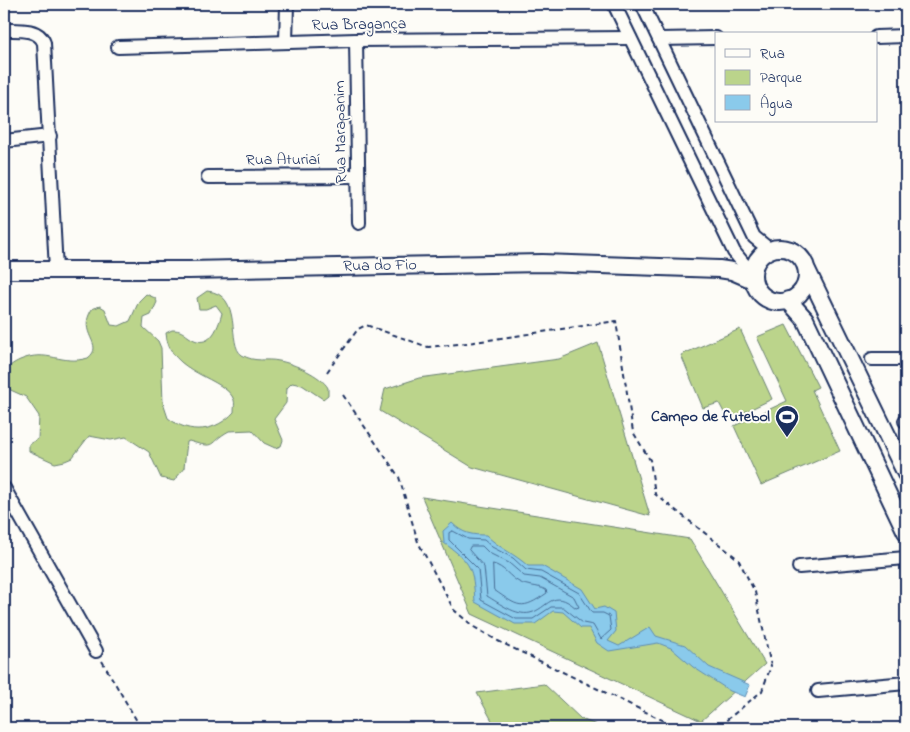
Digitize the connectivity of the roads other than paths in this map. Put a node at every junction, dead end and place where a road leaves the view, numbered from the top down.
1 (287, 4) edge
2 (614, 4) edge
3 (642, 4) edge
4 (4, 30) edge
5 (906, 36) edge
6 (878, 37) edge
7 (630, 38) junction
8 (715, 38) edge
9 (659, 39) junction
10 (356, 40) junction
11 (286, 42) junction
12 (118, 47) dead end
13 (50, 136) junction
14 (4, 141) edge
15 (358, 176) junction
16 (208, 177) dead end
17 (358, 223) dead end
18 (770, 250) junction
19 (4, 270) edge
20 (56, 270) junction
21 (807, 270) junction
22 (753, 277) junction
23 (788, 300) junction
24 (872, 359) dead end
25 (906, 359) edge
26 (905, 467) edge
27 (4, 488) edge
28 (906, 532) edge
29 (906, 558) edge
30 (799, 567) dead end
31 (96, 651) road end
32 (906, 683) edge
33 (818, 690) dead end

1 - 11 street
2 - 7 street
3 - 9 street
4 - 13 street
5 - 6 street
7 - 10 street, Rua Bragança
7 - 22 street
8 - 9 street
9 - 18 street
10 - 11 street, Rua Bragança
10 - 15 street, Rua Marapanim
11 - 12 street, Rua Bragança
13 - 14 street
13 - 20 street
15 - 16 street, Rua Aturiaí
15 - 17 street, Rua Marapanim
18 - 21 street
18 - 22 street
19 - 20 street, Rua do Fio
20 - 22 street, Rua do Fio
21 - 23 street
21 - 26 street
22 - 23 street
23 - 28 street
24 - 25 street
27 - 31 street
29 - 30 street
32 - 33 street

